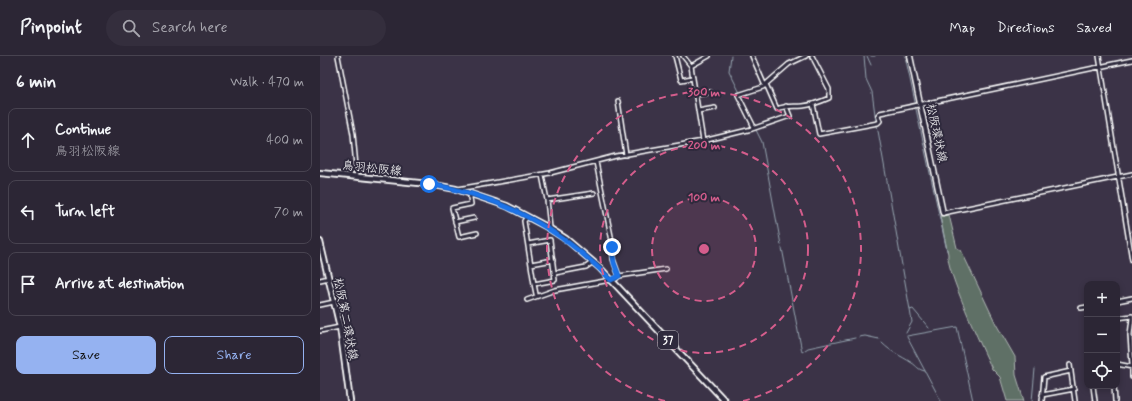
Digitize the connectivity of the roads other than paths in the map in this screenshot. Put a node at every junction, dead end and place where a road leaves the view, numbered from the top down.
1 (338, 56) edge
2 (674, 56) edge
3 (683, 56) edge
4 (709, 56) edge
5 (752, 56) edge
6 (806, 56) edge
7 (812, 56) edge
8 (910, 56) edge
9 (1099, 56) edge
10 (1132, 60) edge
11 (691, 66) junction
12 (1100, 67) junction
13 (692, 78) junction
14 (765, 85) junction
15 (710, 92) dead end
16 (694, 94) junction
17 (618, 101) dead end
18 (813, 104) junction
19 (921, 105) junction
20 (786, 106) junction
21 (715, 108) dead end
22 (698, 111) junction
23 (752, 129) junction
24 (703, 141) junction
25 (626, 155) junction
26 (596, 162) junction
27 (320, 173) edge
28 (1132, 174) edge
29 (542, 175) junction
30 (358, 177) junction
31 (1118, 177) junction
32 (456, 190) junction
33 (594, 193) dead end
34 (471, 194) junction
35 (547, 200) junction
36 (943, 213) joint
37 (527, 217) junction
38 (474, 218) dead end
39 (455, 222) junction
40 (550, 228) junction
41 (1132, 230) edge
42 (1127, 231) junction
43 (477, 233) dead end
44 (320, 242) edge
45 (528, 244) junction
46 (553, 260) junction
47 (1132, 260) edge
48 (593, 262) junction
49 (531, 264) junction
50 (666, 269) dead end
51 (555, 273) junction
52 (619, 276) junction
53 (329, 278) junction
54 (320, 280) edge
55 (611, 280) junction
56 (534, 284) junction
57 (536, 294) dead end
58 (1132, 298) edge
59 (527, 300) dead end
60 (1120, 300) edge
61 (334, 302) junction
62 (320, 305) edge
63 (1081, 308) dead end
64 (1084, 308) edge
65 (1132, 317) edge
66 (1120, 318) edge
67 (340, 327) junction
68 (320, 331) edge
69 (1070, 365) dead end
70 (1120, 365) edge
71 (1132, 367) edge
72 (1071, 371) junction
73 (1132, 377) edge
74 (1074, 389) junction
75 (1093, 389) edge
76 (1114, 389) edge
77 (1042, 395) junction
78 (350, 401) edge
79 (725, 401) edge
80 (1042, 401) edge
81 (1075, 401) edge
82 (1095, 401) edge
83 (1115, 401) edge

1 - 30 street
2 - 13 street
3 - 11 street
4 - 11 street
5 - 14 street
6 - 14 street
7 - 18 street
8 - 19 main road, 松阪環状線
9 - 12 street
10 - 12 street
11 - 13 street
12 - 19 street
12 - 31 street
13 - 16 street
14 - 20 street
14 - 23 street
15 - 16 street
16 - 22 street
17 - 25 street
18 - 19 street
18 - 20 street
19 - 36 main road, 松阪環状線
20 - 23 street
21 - 22 street
22 - 24 street
23 - 24 street
24 - 25 street
25 - 26 street
26 - 29 street
26 - 52 street
27 - 30 main road, 鳥羽松阪線 / 37
28 - 31 street
29 - 32 street
29 - 35 street
30 - 32 main road, 鳥羽松阪線 / 37
31 - 36 street
31 - 42 street
32 - 34 main road, 鳥羽松阪線 / 37
33 - 35 street
34 - 37 main road, 鳥羽松阪線 / 37
34 - 39 street
35 - 40 street
37 - 40 main road, 鳥羽松阪線 / 37
37 - 45 street
38 - 39 street
39 - 43 street
40 - 48 main road, 鳥羽松阪線 / 37
41 - 42 street
42 - 47 street
44 - 53 main road, 松阪第二環状線
45 - 46 street
45 - 49 street
46 - 49 street
46 - 51 street
48 - 51 street
48 - 55 main road, 鳥羽松阪線 / 37
49 - 56 street
50 - 52 street
51 - 56 street
52 - 55 street
53 - 54 street
53 - 61 main road, 松阪第二環状線
55 - 59 street
55 - 79 main road, 鳥羽松阪線 / 37
56 - 57 street
58 - 60 street
61 - 62 street
61 - 67 main road, 松阪第二環状線
63 - 64 street
65 - 66 street
65 - 71 street
67 - 68 street
67 - 78 main road, 松阪第二環状線
69 - 72 street
70 - 71 street
71 - 73 street
72 - 74 street
72 - 77 street
74 - 77 street
74 - 81 street
75 - 82 street
76 - 83 street
77 - 80 street

